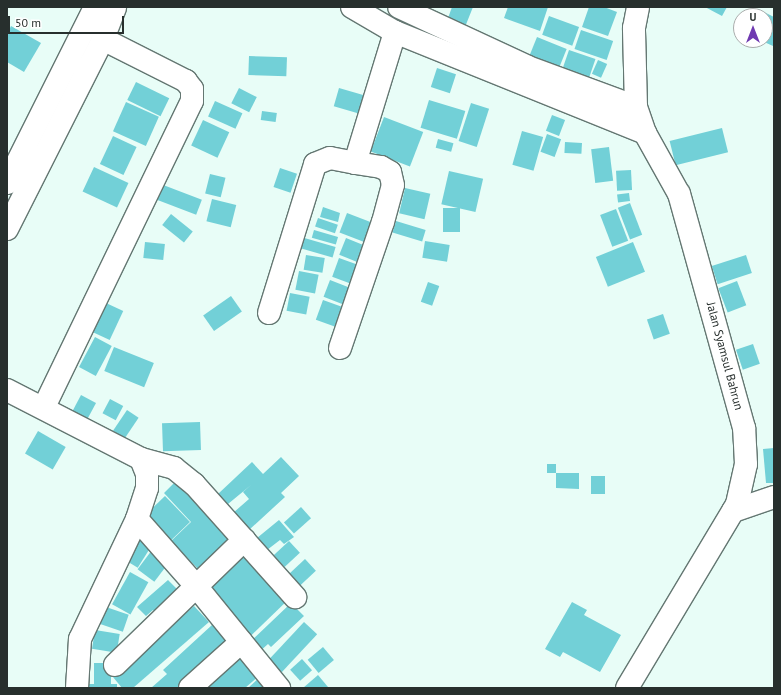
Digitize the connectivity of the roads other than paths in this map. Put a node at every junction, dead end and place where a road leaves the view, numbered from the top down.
1 (94, 7) edge
2 (115, 7) edge
3 (352, 7) edge
4 (399, 7) edge
5 (638, 7) edge
6 (395, 32) junction
7 (103, 39) junction
8 (636, 107) junction
9 (645, 133) junction
10 (355, 163) junction
11 (7, 183) edge
12 (7, 229) edge
13 (269, 313) dead end
14 (340, 348) dead end
15 (7, 390) edge
16 (44, 407) junction
17 (141, 459) junction
18 (774, 497) edge
19 (733, 512) junction
20 (137, 519) junction
21 (244, 540) junction
22 (196, 586) junction
23 (294, 597) dead end
24 (241, 642) junction
25 (115, 665) dead end
26 (77, 688) edge
27 (190, 688) edge
28 (280, 688) edge
29 (627, 688) edge

1 - 11 street
2 - 7 street
3 - 6 street
4 - 8 street
5 - 8 street, Jalan Syamsul Bahrun
6 - 9 street
6 - 10 street
7 - 12 street
7 - 16 street
8 - 9 street, Jalan Syamsul Bahrun
9 - 19 street, Jalan Syamsul Bahrun
10 - 13 street
10 - 14 street
15 - 16 street
16 - 17 street
17 - 20 street
17 - 21 street
18 - 19 street
19 - 29 street, Jalan Syamsul Bahrun
20 - 22 street
20 - 26 street
21 - 22 street
21 - 23 street
22 - 24 street
22 - 25 street
24 - 27 street
24 - 28 street

